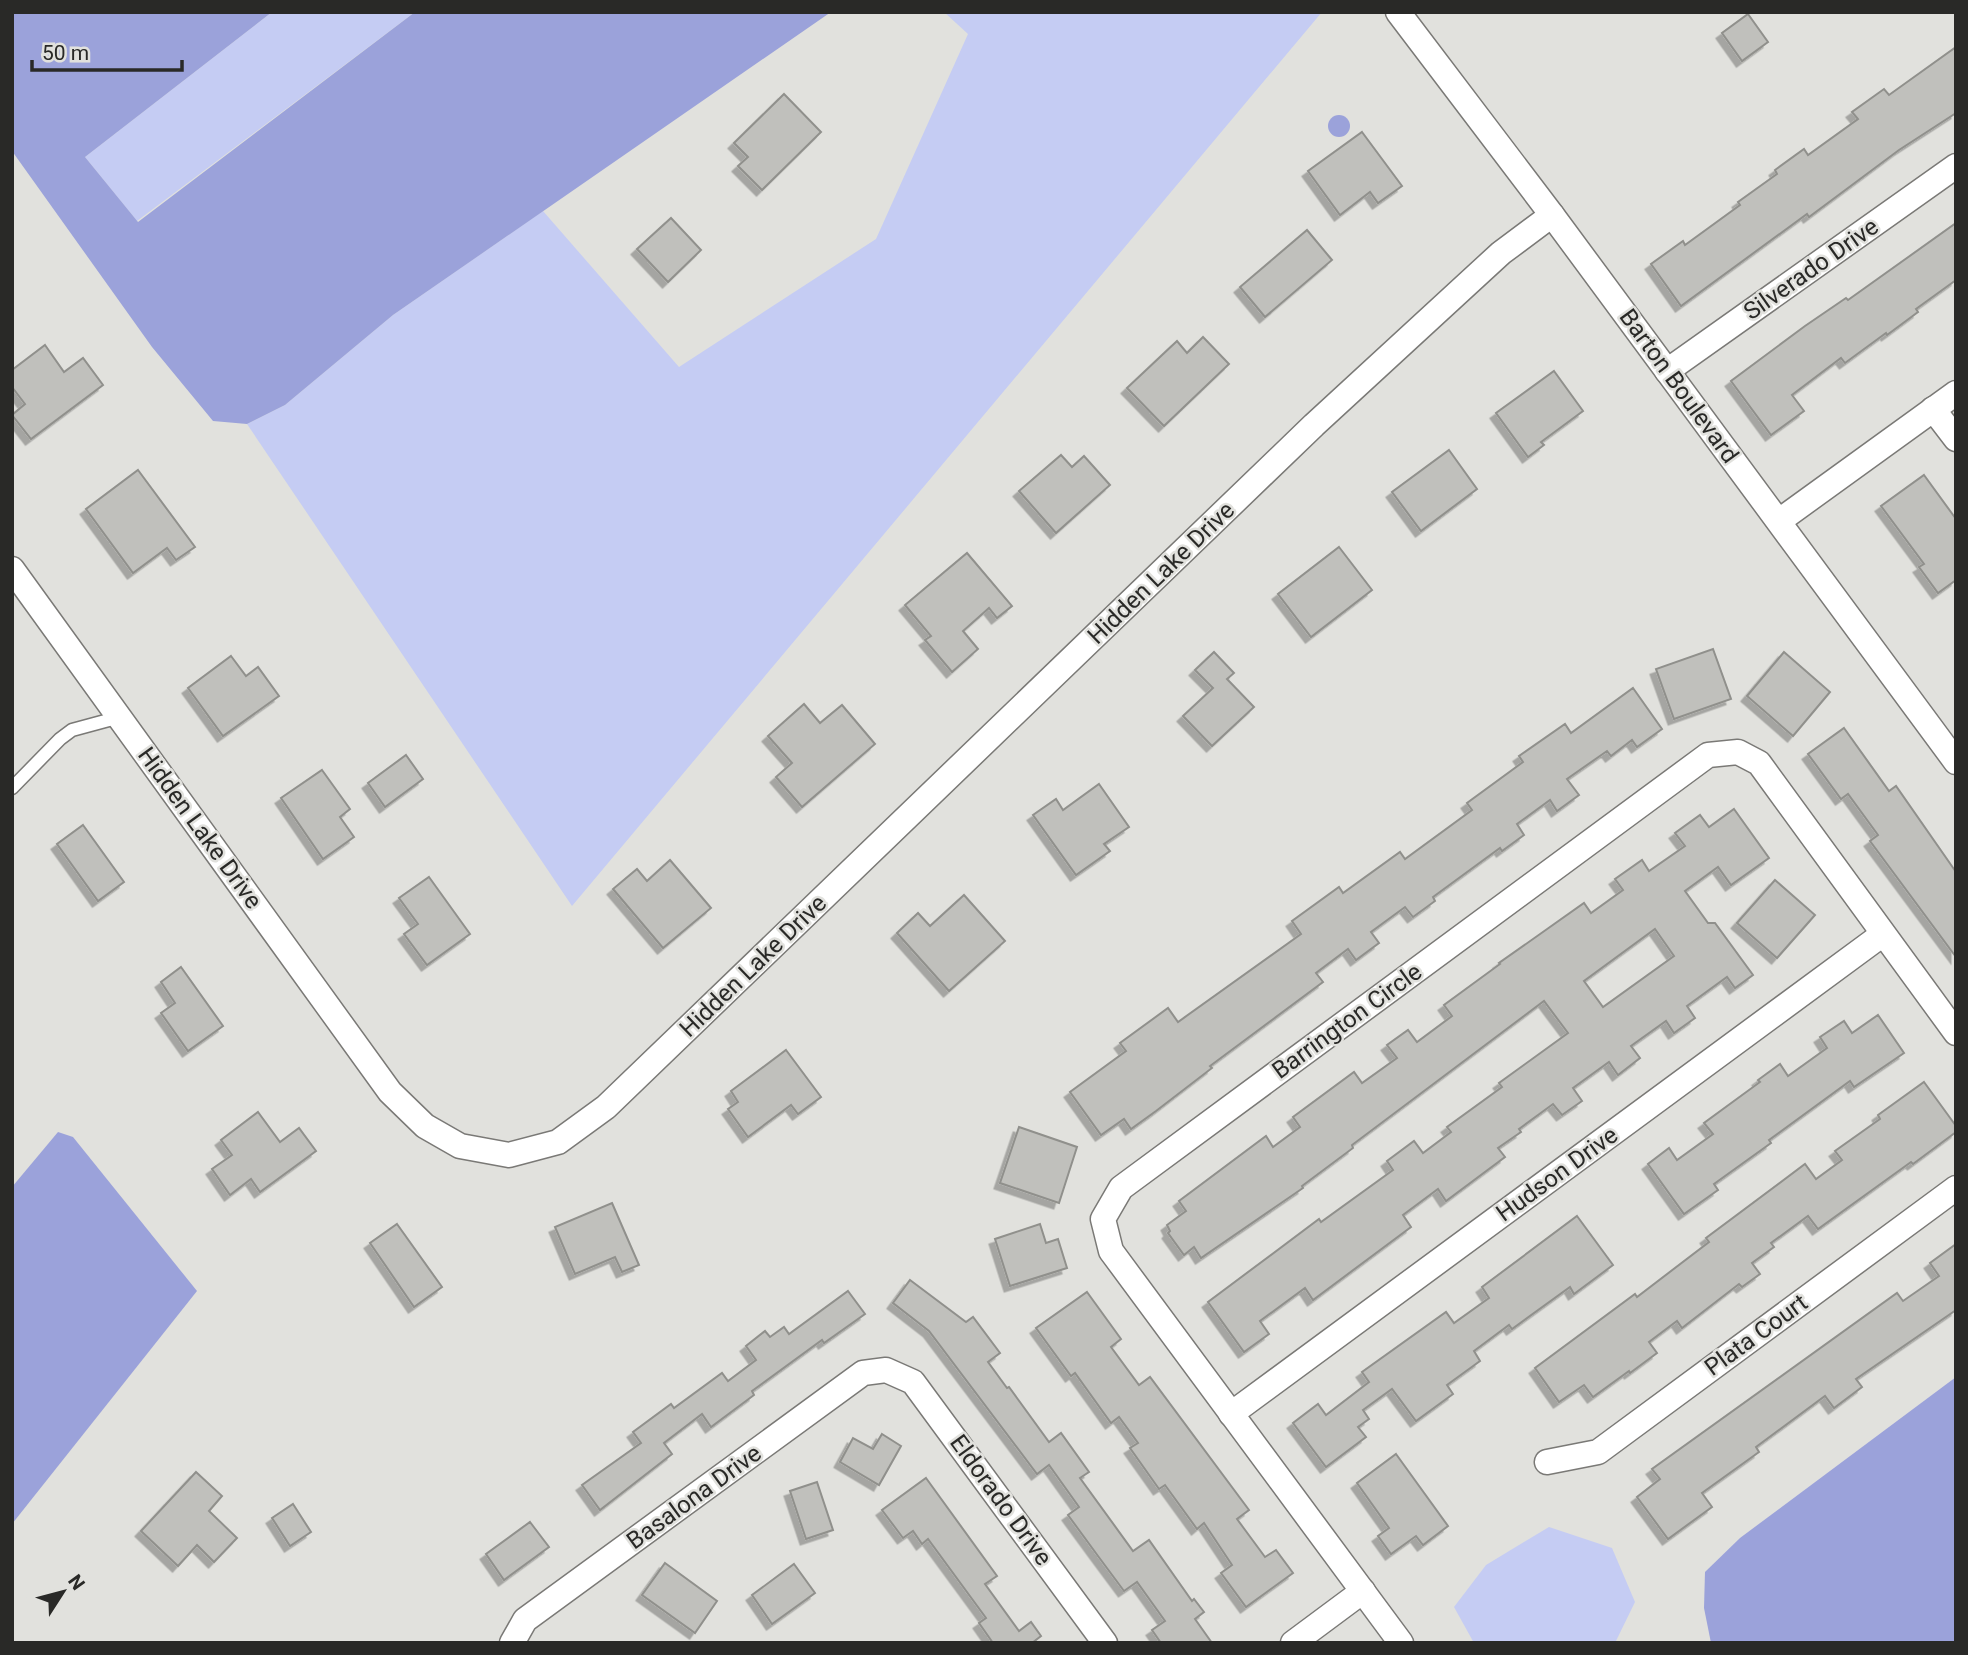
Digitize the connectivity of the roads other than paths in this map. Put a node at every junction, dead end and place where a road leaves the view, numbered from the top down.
1 (1398, 12) edge
2 (1956, 166) edge
3 (1552, 215) junction
4 (1667, 371) junction
5 (1956, 393) edge
6 (1933, 409) junction
7 (1956, 439) edge
8 (1779, 521) junction
9 (12, 569) edge
10 (120, 717) junction
11 (1956, 762) edge
12 (12, 788) edge
13 (1883, 934) junction
14 (1956, 1033) edge
15 (1956, 1188) edge
16 (886, 1370) joint
17 (1231, 1414) junction
18 (1547, 1462) dead end
19 (1363, 1591) junction
20 (512, 1642) edge
21 (1105, 1643) edge
22 (1293, 1643) edge
23 (1401, 1643) edge

1 - 3 street, Barton Boulevard
2 - 4 street, Silverado Drive
3 - 4 street, Barton Boulevard
3 - 10 street, Hidden Lake Drive
4 - 8 street, Barton Boulevard
5 - 6 street
6 - 7 street
6 - 8 street
8 - 11 street, Barton Boulevard
9 - 10 street, Hidden Lake Drive
10 - 12 lane
13 - 14 street, Barrington Circle
13 - 17 street, Hudson Drive
13 - 17 street, Barrington Circle
15 - 18 street, Plata Court
16 - 20 street, Basalona Drive
16 - 21 street, Eldorado Drive
17 - 19 street, Barrington Circle
19 - 22 street
19 - 23 street, Barrington Circle

